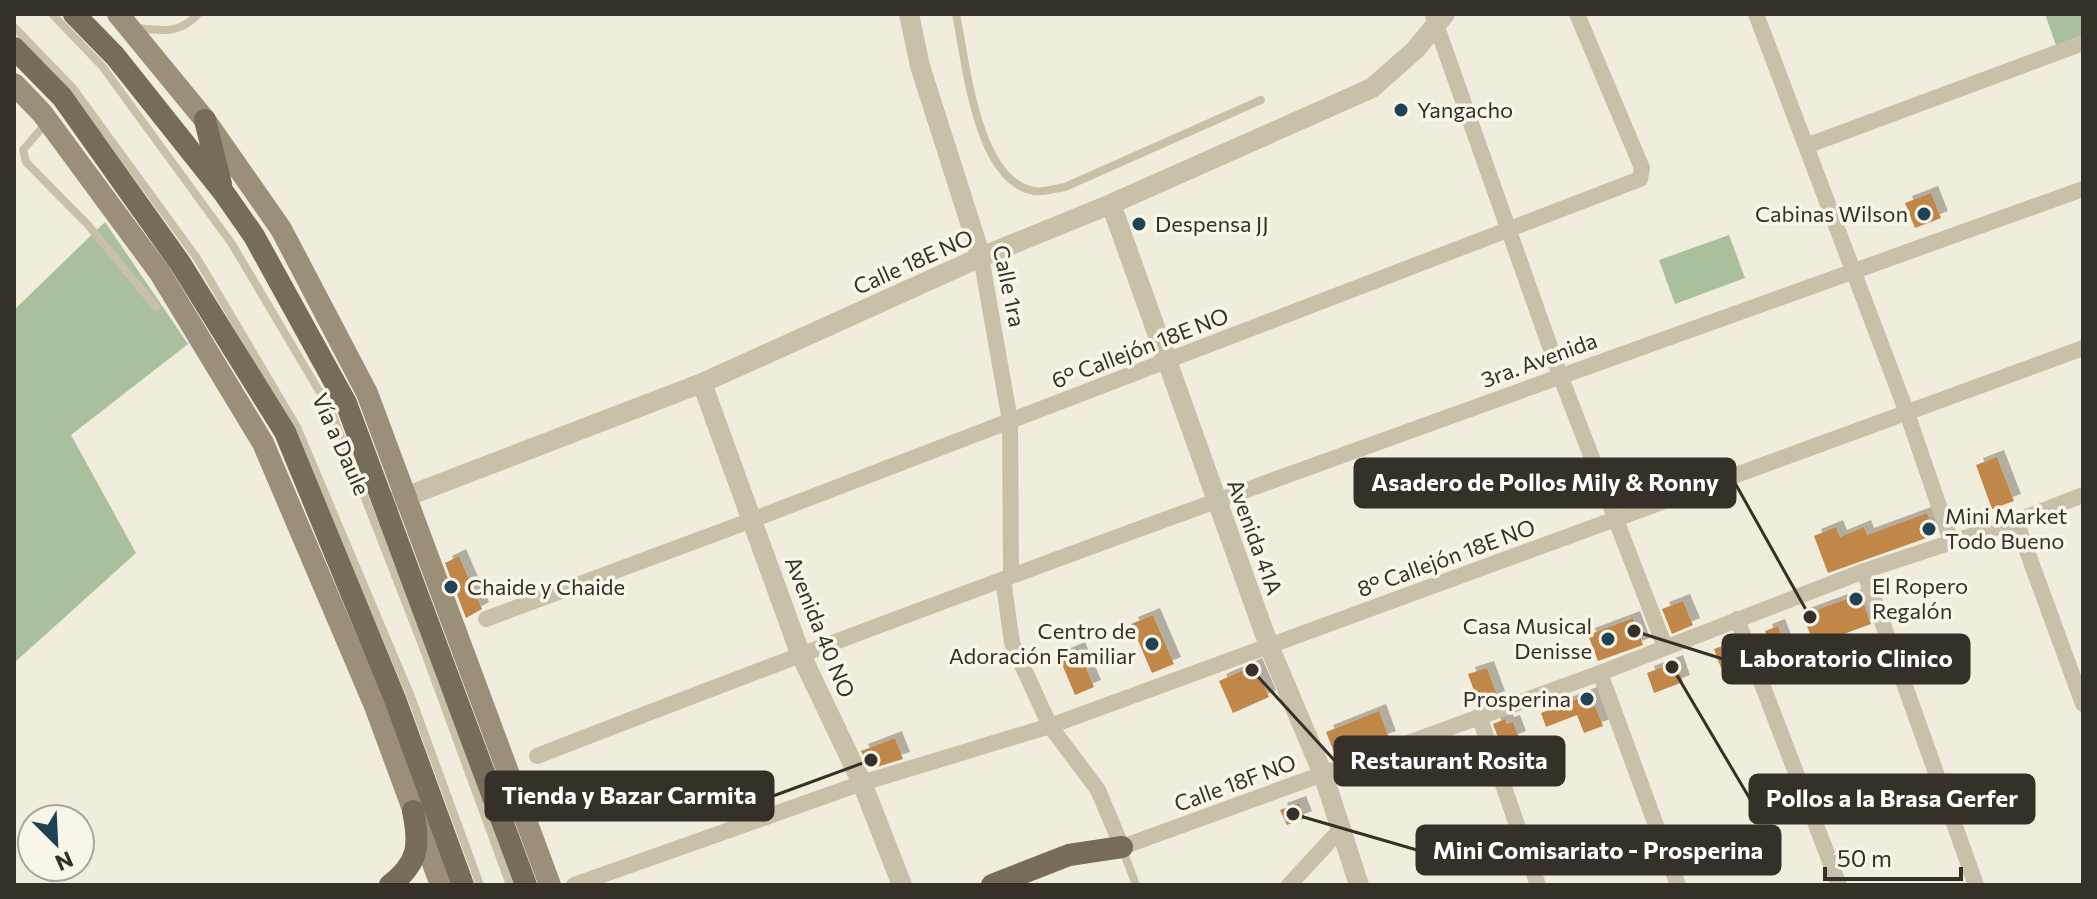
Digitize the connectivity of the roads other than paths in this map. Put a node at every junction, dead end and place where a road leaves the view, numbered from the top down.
1 (52, 14) edge
2 (74, 14) edge
3 (198, 14) edge
4 (909, 14) edge
5 (956, 14) edge
6 (1577, 14) edge
7 (1756, 14) edge
8 (1438, 17) edge
9 (124, 21) edge
10 (14, 27) edge
11 (2083, 43) edge
12 (14, 48) edge
13 (14, 84) edge
14 (1261, 100) dead end
15 (205, 120) junction
16 (48, 122) junction
17 (1806, 146) junction
18 (2083, 189) edge
19 (224, 193) junction
20 (1111, 204) junction
21 (1510, 231) junction
22 (981, 257) junction
23 (1853, 271) junction
24 (156, 307) dead end
25 (2083, 348) edge
26 (1166, 362) junction
27 (1560, 375) junction
28 (702, 383) junction
29 (1907, 413) junction
30 (1010, 421) junction
31 (2083, 495) edge
32 (394, 501) junction
33 (1217, 501) junction
34 (1618, 519) junction
35 (752, 520) junction
36 (2016, 521) junction
37 (1951, 541) junction
38 (1864, 571) junction
39 (1007, 580) junction
40 (486, 619) dead end
41 (1737, 619) junction
42 (1269, 646) junction
43 (1665, 647) junction
44 (800, 653) junction
45 (1600, 673) junction
46 (2083, 704) edge
47 (1479, 716) junction
48 (1050, 726) junction
49 (537, 756) dead end
50 (1323, 774) junction
51 (862, 783) junction
52 (413, 811) junction
53 (1340, 830) junction
54 (1119, 848) junction
55 (390, 885) edge
56 (441, 885) edge
57 (463, 885) edge
58 (480, 885) edge
59 (510, 885) edge
60 (526, 885) edge
61 (550, 885) edge
62 (574, 885) edge
63 (902, 885) edge
64 (992, 885) edge
65 (1026, 885) edge
66 (1136, 885) edge
67 (1289, 885) edge
68 (1359, 885) edge
69 (1538, 885) edge
70 (1678, 885) edge
71 (1839, 885) edge
72 (1976, 885) edge

1 - 59 lane, Vía a Daule
2 - 19 main road, Vía a Daule
3 - 9 lane
4 - 22 street, Calle 1ra
5 - 14 lane
6 - 21 street, 6° Callejón 18E NO
7 - 17 street
8 - 20 street, Calle 18E NO
8 - 21 street
9 - 15 main road, Vía a Daule
10 - 58 lane, Vía a Daule
11 - 17 street
12 - 57 main road
13 - 16 main road
15 - 19 main road
15 - 32 main road, Vía a Daule
16 - 24 lane
16 - 52 main road
17 - 23 street
18 - 23 street, 3ra. Avenida
19 - 32 main road, Vía a Daule
20 - 22 street, Calle 18E NO
20 - 26 street, Avenida 41A
21 - 26 street, 6° Callejón 18E NO
21 - 27 street
22 - 28 street, Calle 18E NO
22 - 30 street, Calle 1ra
23 - 27 street, 3ra. Avenida
23 - 29 street
25 - 29 street, 8° Callejón 18E NO
26 - 30 street, 6° Callejón 18E NO
26 - 33 street, Avenida 41A
27 - 33 street, 3ra. Avenida
27 - 34 street
28 - 32 street, Calle 18E NO
28 - 35 street, Avenida 40 NO
29 - 34 street, 8° Callejón 18E NO
29 - 37 street
30 - 35 street, 6° Callejón 18E NO
30 - 39 street, Calle 1ra
31 - 36 street, Calle 18F NO
32 - 60 main road, Vía a Daule
32 - 61 main road, Vía a Daule
33 - 39 street, 3ra. Avenida
33 - 42 street, Avenida 41A
34 - 42 street, 8° Callejón 18E NO
34 - 43 street
35 - 40 street, 6° Callejón 18E NO
35 - 44 street, Avenida 40 NO
36 - 37 street, Calle 18F NO
36 - 46 street
37 - 38 street, Calle 18F NO
38 - 41 street, Calle 18F NO
38 - 72 street
39 - 44 street, 3ra. Avenida
39 - 48 street, Calle 1ra
41 - 43 street, Calle 18F NO
41 - 71 street
42 - 48 street, 8° Callejón 18E NO
42 - 50 street, Avenida 41A
43 - 45 street, Calle 18F NO
44 - 49 street, 3ra. Avenida
44 - 51 street, Avenida 40 NO
45 - 47 street, Calle 18F NO
45 - 70 street
47 - 50 street, Calle 18F NO
47 - 69 street
48 - 51 street, 8° Callejón 18E NO
48 - 54 street, Calle 1ra
50 - 53 street, Avenida 41A
50 - 54 street, Calle 18F NO
51 - 62 street, 8° Callejón 18E NO
51 - 63 street, Avenida 40 NO
52 - 55 main road
52 - 56 main road
53 - 67 street
53 - 68 street, Avenida 41A
54 - 64 main road
54 - 65 main road
54 - 66 lane

